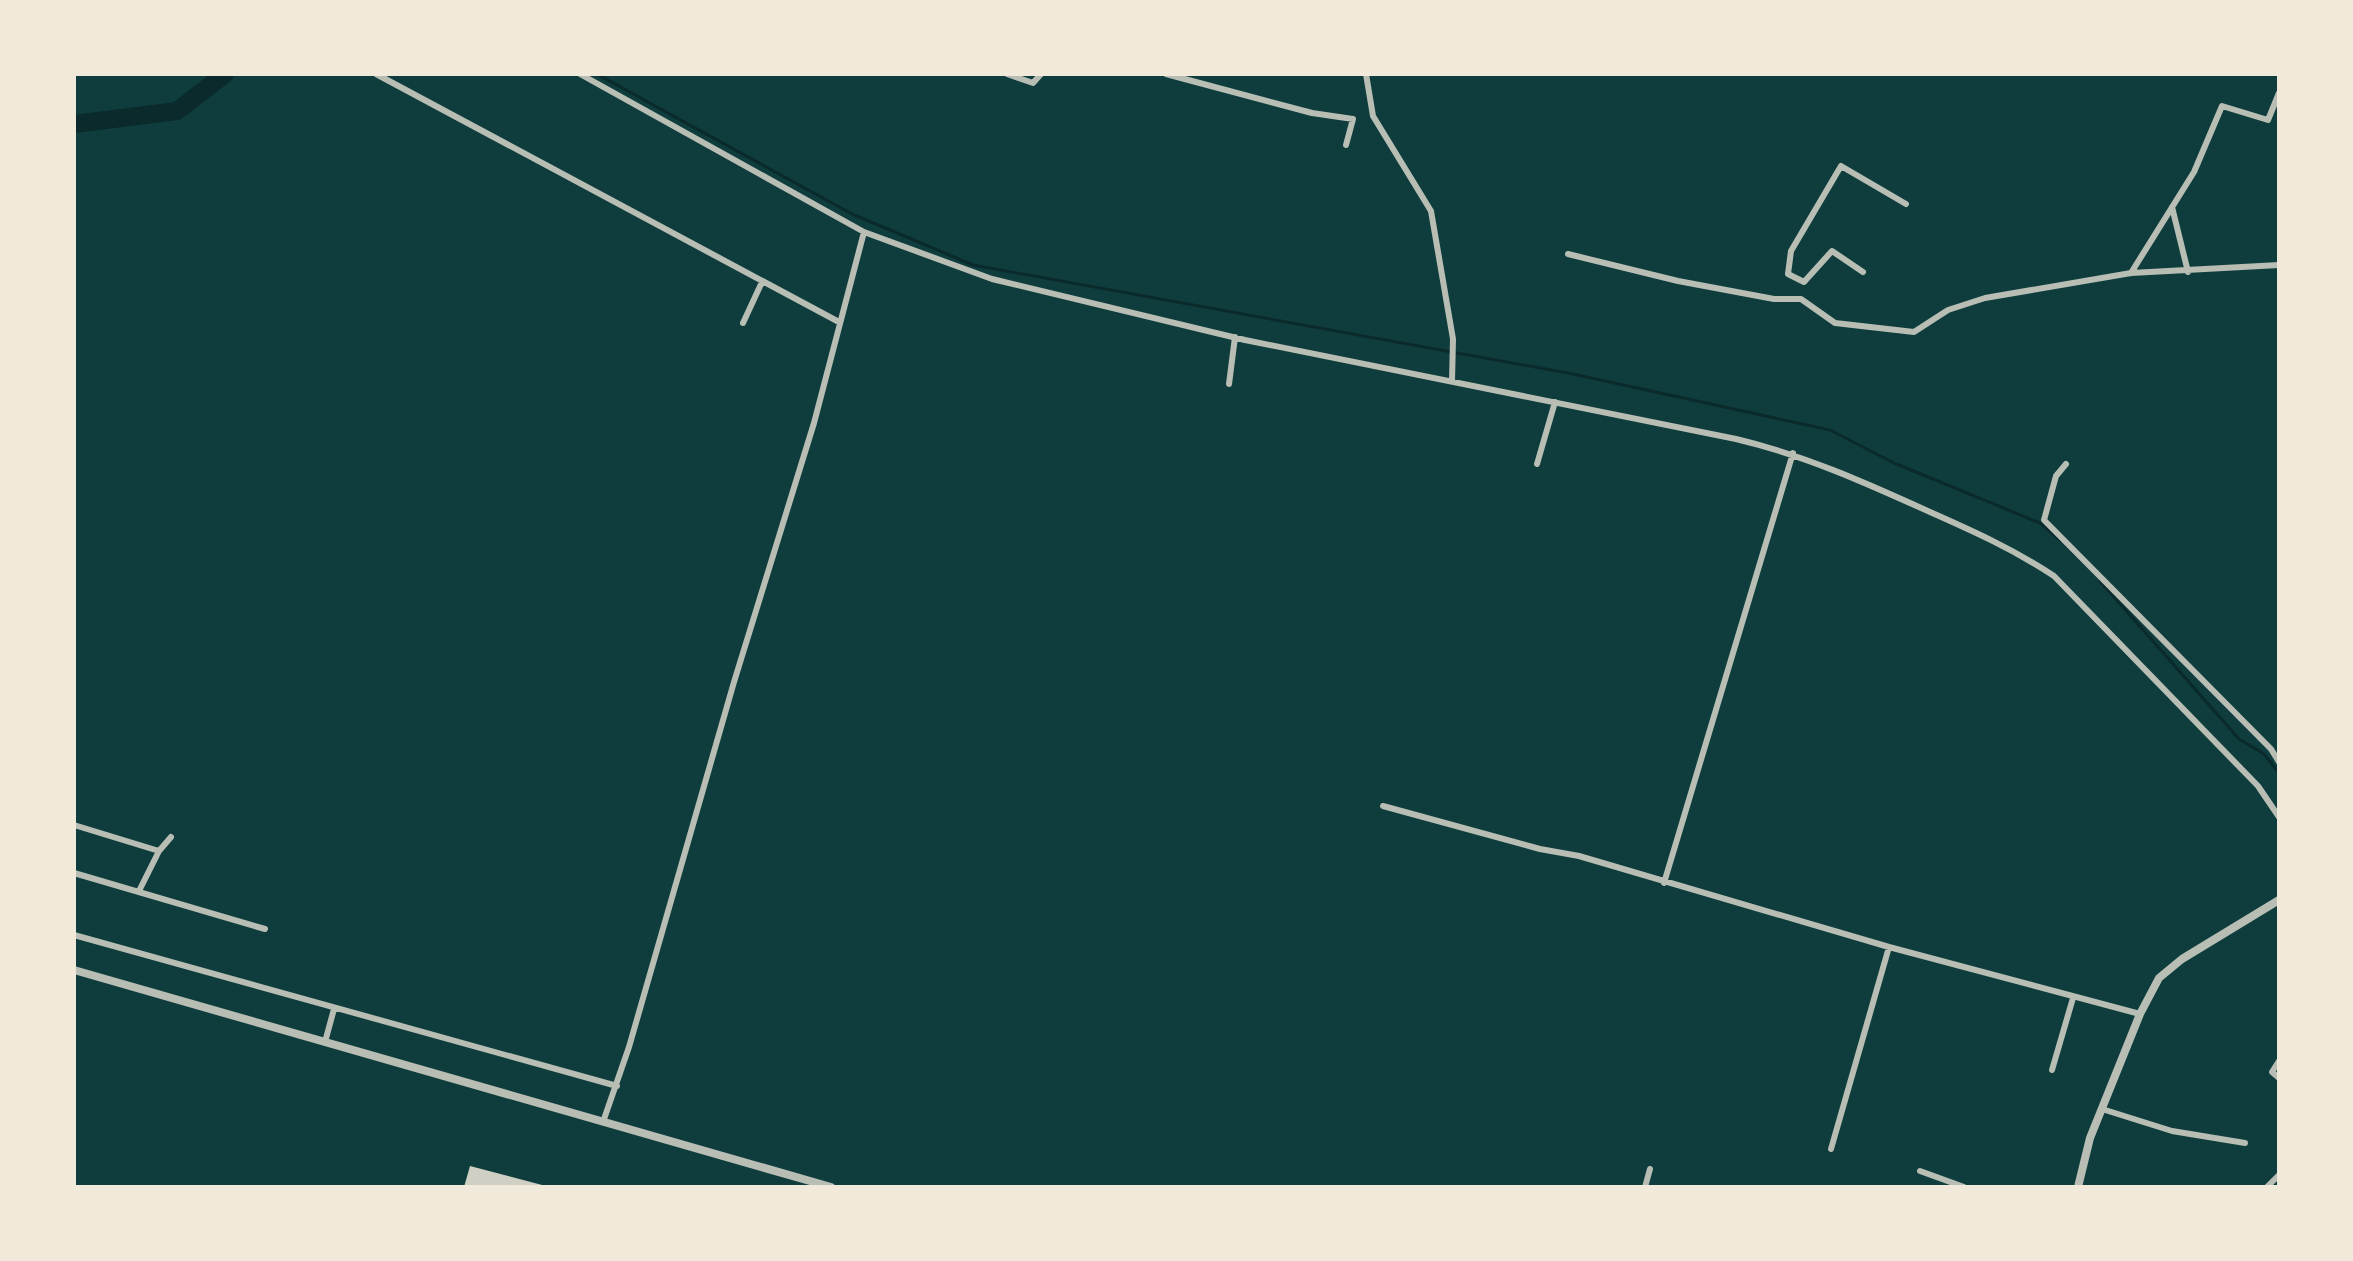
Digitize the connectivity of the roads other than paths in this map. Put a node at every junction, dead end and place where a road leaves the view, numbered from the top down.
1 (376, 74) edge
2 (580, 74) edge
3 (1007, 74) edge
4 (1041, 74) edge
5 (1166, 74) edge
6 (1366, 74) edge
7 (2279, 93) edge
8 (1346, 145) dead end
9 (1906, 204) dead end
10 (2172, 207) junction
11 (864, 232) junction
12 (1568, 254) dead end
13 (2279, 265) edge
14 (1863, 272) dead end
15 (2188, 272) junction
16 (2131, 273) junction
17 (762, 282) junction
18 (839, 322) junction
19 (743, 323) dead end
20 (1235, 337) junction
21 (1452, 377) junction
22 (1229, 384) dead end
23 (1555, 402) junction
24 (1793, 453) junction
25 (1537, 464) dead end
26 (2066, 464) dead end
27 (2279, 762) edge
28 (1383, 806) dead end
29 (2279, 817) edge
30 (74, 825) edge
31 (171, 837) dead end
32 (159, 851) junction
33 (74, 873) edge
34 (1664, 883) junction
35 (139, 891) junction
36 (2279, 900) edge
37 (265, 929) dead end
38 (74, 935) edge
39 (1889, 947) junction
40 (74, 970) edge
41 (2073, 998) junction
42 (334, 1009) junction
43 (2140, 1014) junction
44 (325, 1042) junction
45 (2279, 1061) edge
46 (2052, 1070) dead end
47 (2279, 1078) edge
48 (617, 1086) junction
49 (2102, 1109) junction
50 (603, 1122) junction
51 (2245, 1143) dead end
52 (1831, 1149) dead end
53 (1650, 1169) dead end
54 (1920, 1171) dead end
55 (2279, 1175) edge
56 (831, 1187) edge
57 (1645, 1187) edge
58 (1964, 1187) edge
59 (2078, 1187) edge
60 (2267, 1187) edge

1 - 17 street
2 - 11 street
3 - 4 street
5 - 8 street
6 - 21 street
7 - 10 street
9 - 14 street
10 - 15 street
10 - 16 street
11 - 18 street
11 - 20 street
12 - 16 street
13 - 15 street
15 - 16 street
17 - 18 street
17 - 19 street
18 - 48 street
20 - 21 street
20 - 22 street
21 - 23 street
23 - 24 street
23 - 25 street
24 - 29 street
24 - 34 street
26 - 27 street
28 - 34 street
30 - 32 street
31 - 32 street
32 - 35 street
33 - 35 street
34 - 39 street
35 - 37 street
36 - 43 street
38 - 42 street
39 - 41 street
39 - 52 street
40 - 44 street
41 - 43 street
41 - 46 street
42 - 44 street
42 - 48 street
43 - 49 street
44 - 50 street
45 - 47 street
48 - 50 street
49 - 51 street
49 - 59 street
50 - 56 street
53 - 57 street
54 - 58 street
55 - 60 street

